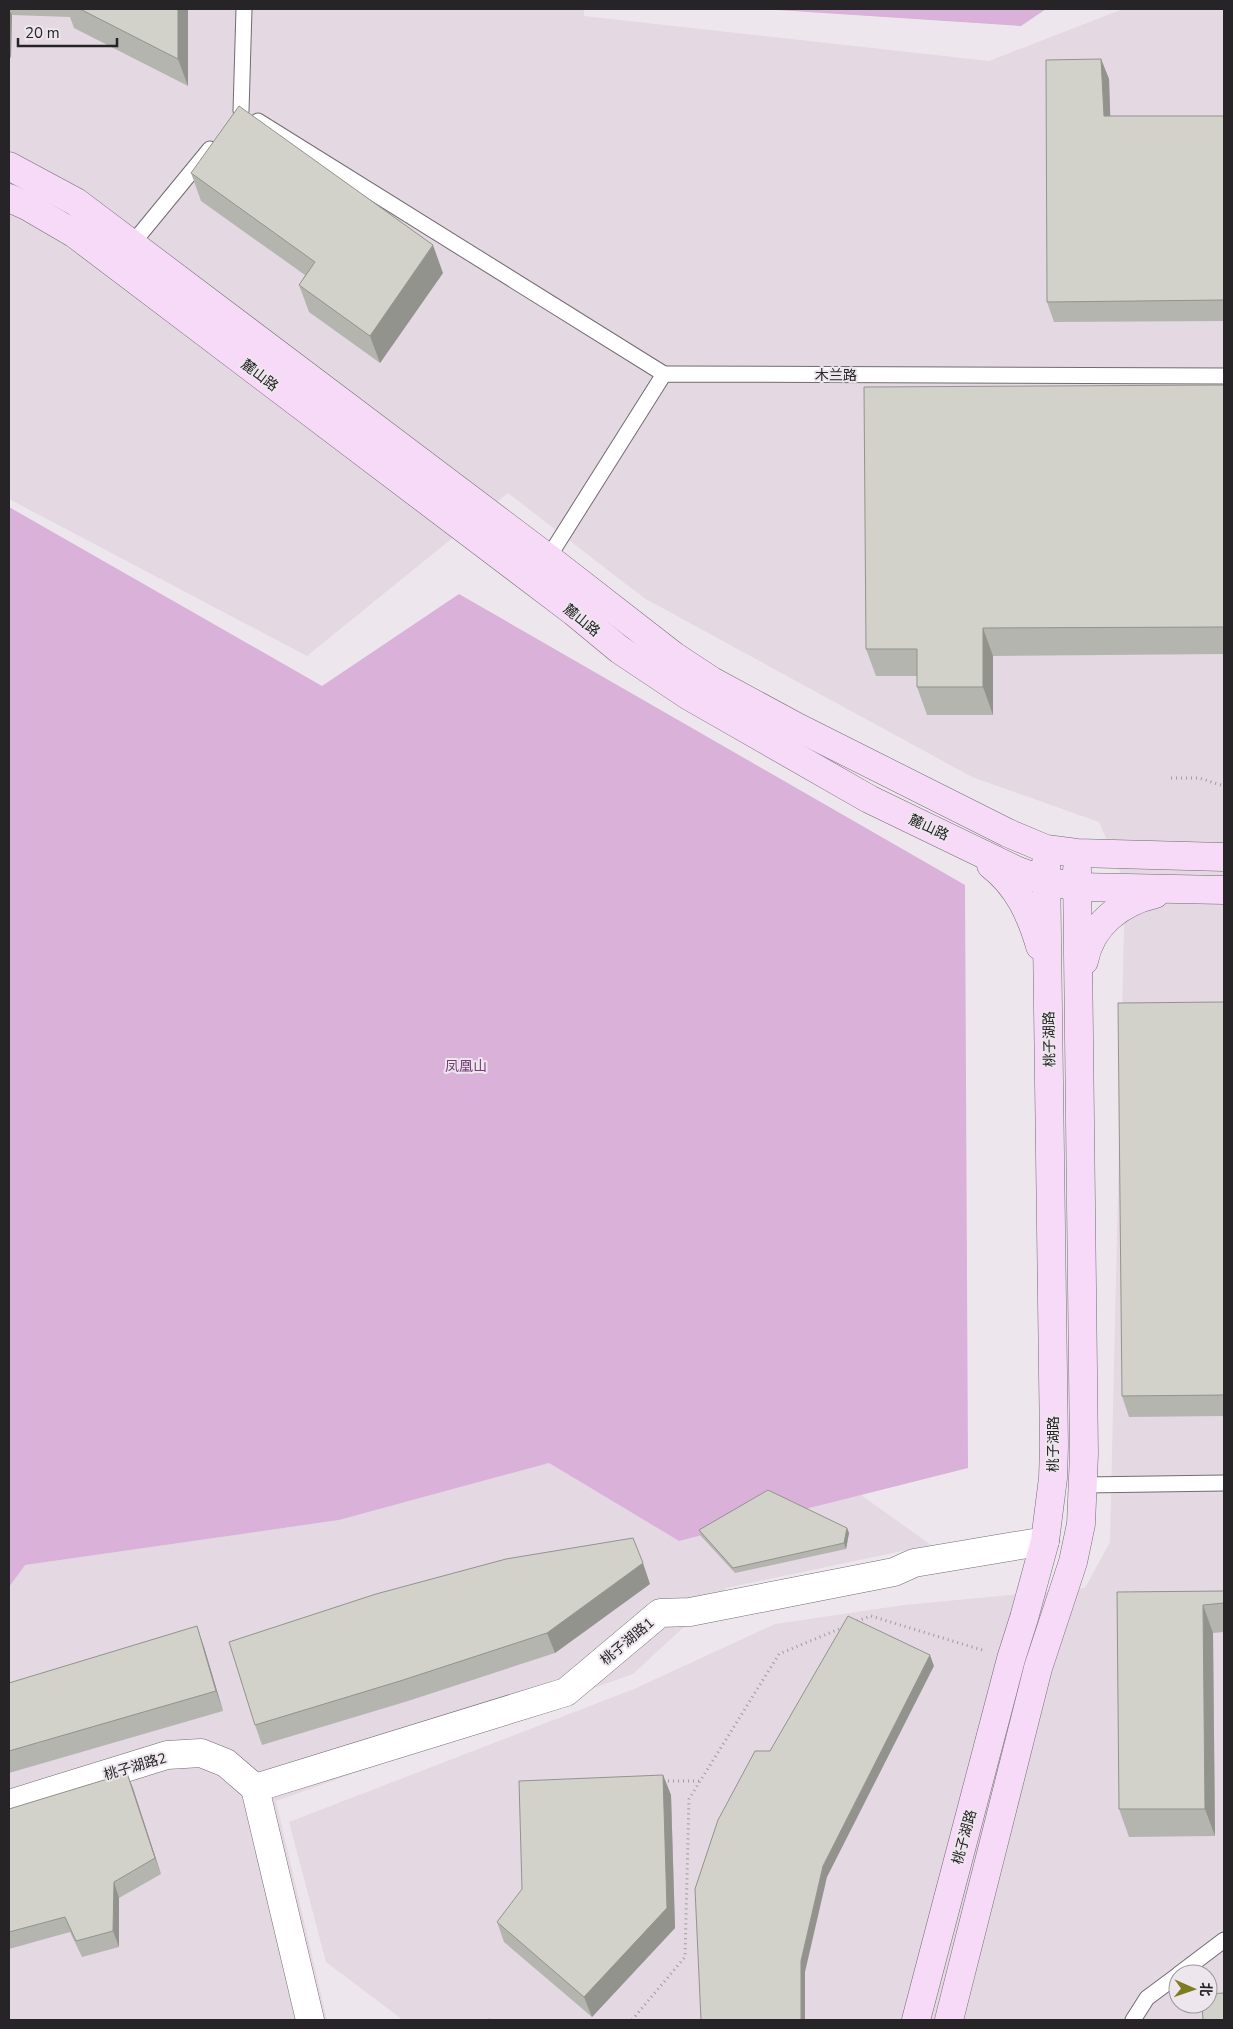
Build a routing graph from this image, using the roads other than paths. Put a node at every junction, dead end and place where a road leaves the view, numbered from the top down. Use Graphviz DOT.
graph roads {
  1 [pos="244,9"];
  2 [pos="241,111"];
  3 [pos="229,126"];
  4 [pos="217,141"];
  5 [pos="9,166"];
  6 [pos="9,198"];
  7 [pos="132,244"];
  8 [pos="664,374"];
  9 [pos="1224,376"];
  10 [pos="548,558"];
  11 [pos="962,843"];
  12 [pos="1046,850"];
  13 [pos="1077,854"];
  14 [pos="1224,856"];
  15 [pos="1046,881"];
  16 [pos="1078,887"];
  17 [pos="1176,889"];
  18 [pos="1224,890"];
  19 [pos="1080,980"];
  20 [pos="1049,996"];
  21 [pos="1224,1483"];
  22 [pos="1084,1485"];
  23 [pos="1045,1541"];
  24 [pos="255,1788"];
  25 [pos="9,1804"];
  26 [pos="1224,1940"];
  27 [pos="1192,1964"];
  28 [pos="1168,1982"];
  29 [pos="310,2020"];
  30 [pos="916,2020"];
  31 [pos="949,2020"];
  32 [pos="1133,2020"];
  1 -- 2 [label="lane"];
  2 -- 3 [label="lane"];
  2 -- 8 [label="lane"];
  4 -- 7 [label="lane"];
  5 -- 7 [label="main road, 麓山路"];
  6 -- 11 [label="main road, 麓山路"];
  7 -- 10 [label="main road, 麓山路"];
  8 -- 9 [label="lane, 木兰路"];
  8 -- 10 [label="lane"];
  10 -- 12 [label="main road, 麓山路"];
  11 -- 15 [label="main road, 麓山路"];
  11 -- 20 [label="main road"];
  12 -- 13 [label="main road, 麓山路"];
  12 -- 15 [label="main road, 桃子湖路"];
  13 -- 14 [label="main road, 麓山路"];
  13 -- 16 [label="main road"];
  15 -- 16 [label="main road, 麓山路"];
  15 -- 20 [label="main road, 桃子湖路"];
  16 -- 17 [label="main road, 麓山路"];
  16 -- 19 [label="main road"];
  17 -- 18 [label="main road, 麓山路"];
  17 -- 19 [label="main road"];
  19 -- 22 [label="main road"];
  20 -- 23 [label="main road, 桃子湖路"];
  21 -- 22 [label="lane"];
  22 -- 31 [label="main road"];
  23 -- 24 [label="street, 桃子湖路1"];
  23 -- 30 [label="main road, 桃子湖路"];
  24 -- 25 [label="street, 桃子湖路2"];
  24 -- 29 [label="street"];
  26 -- 27 [label="lane"];
  28 -- 32 [label="lane"];
}
